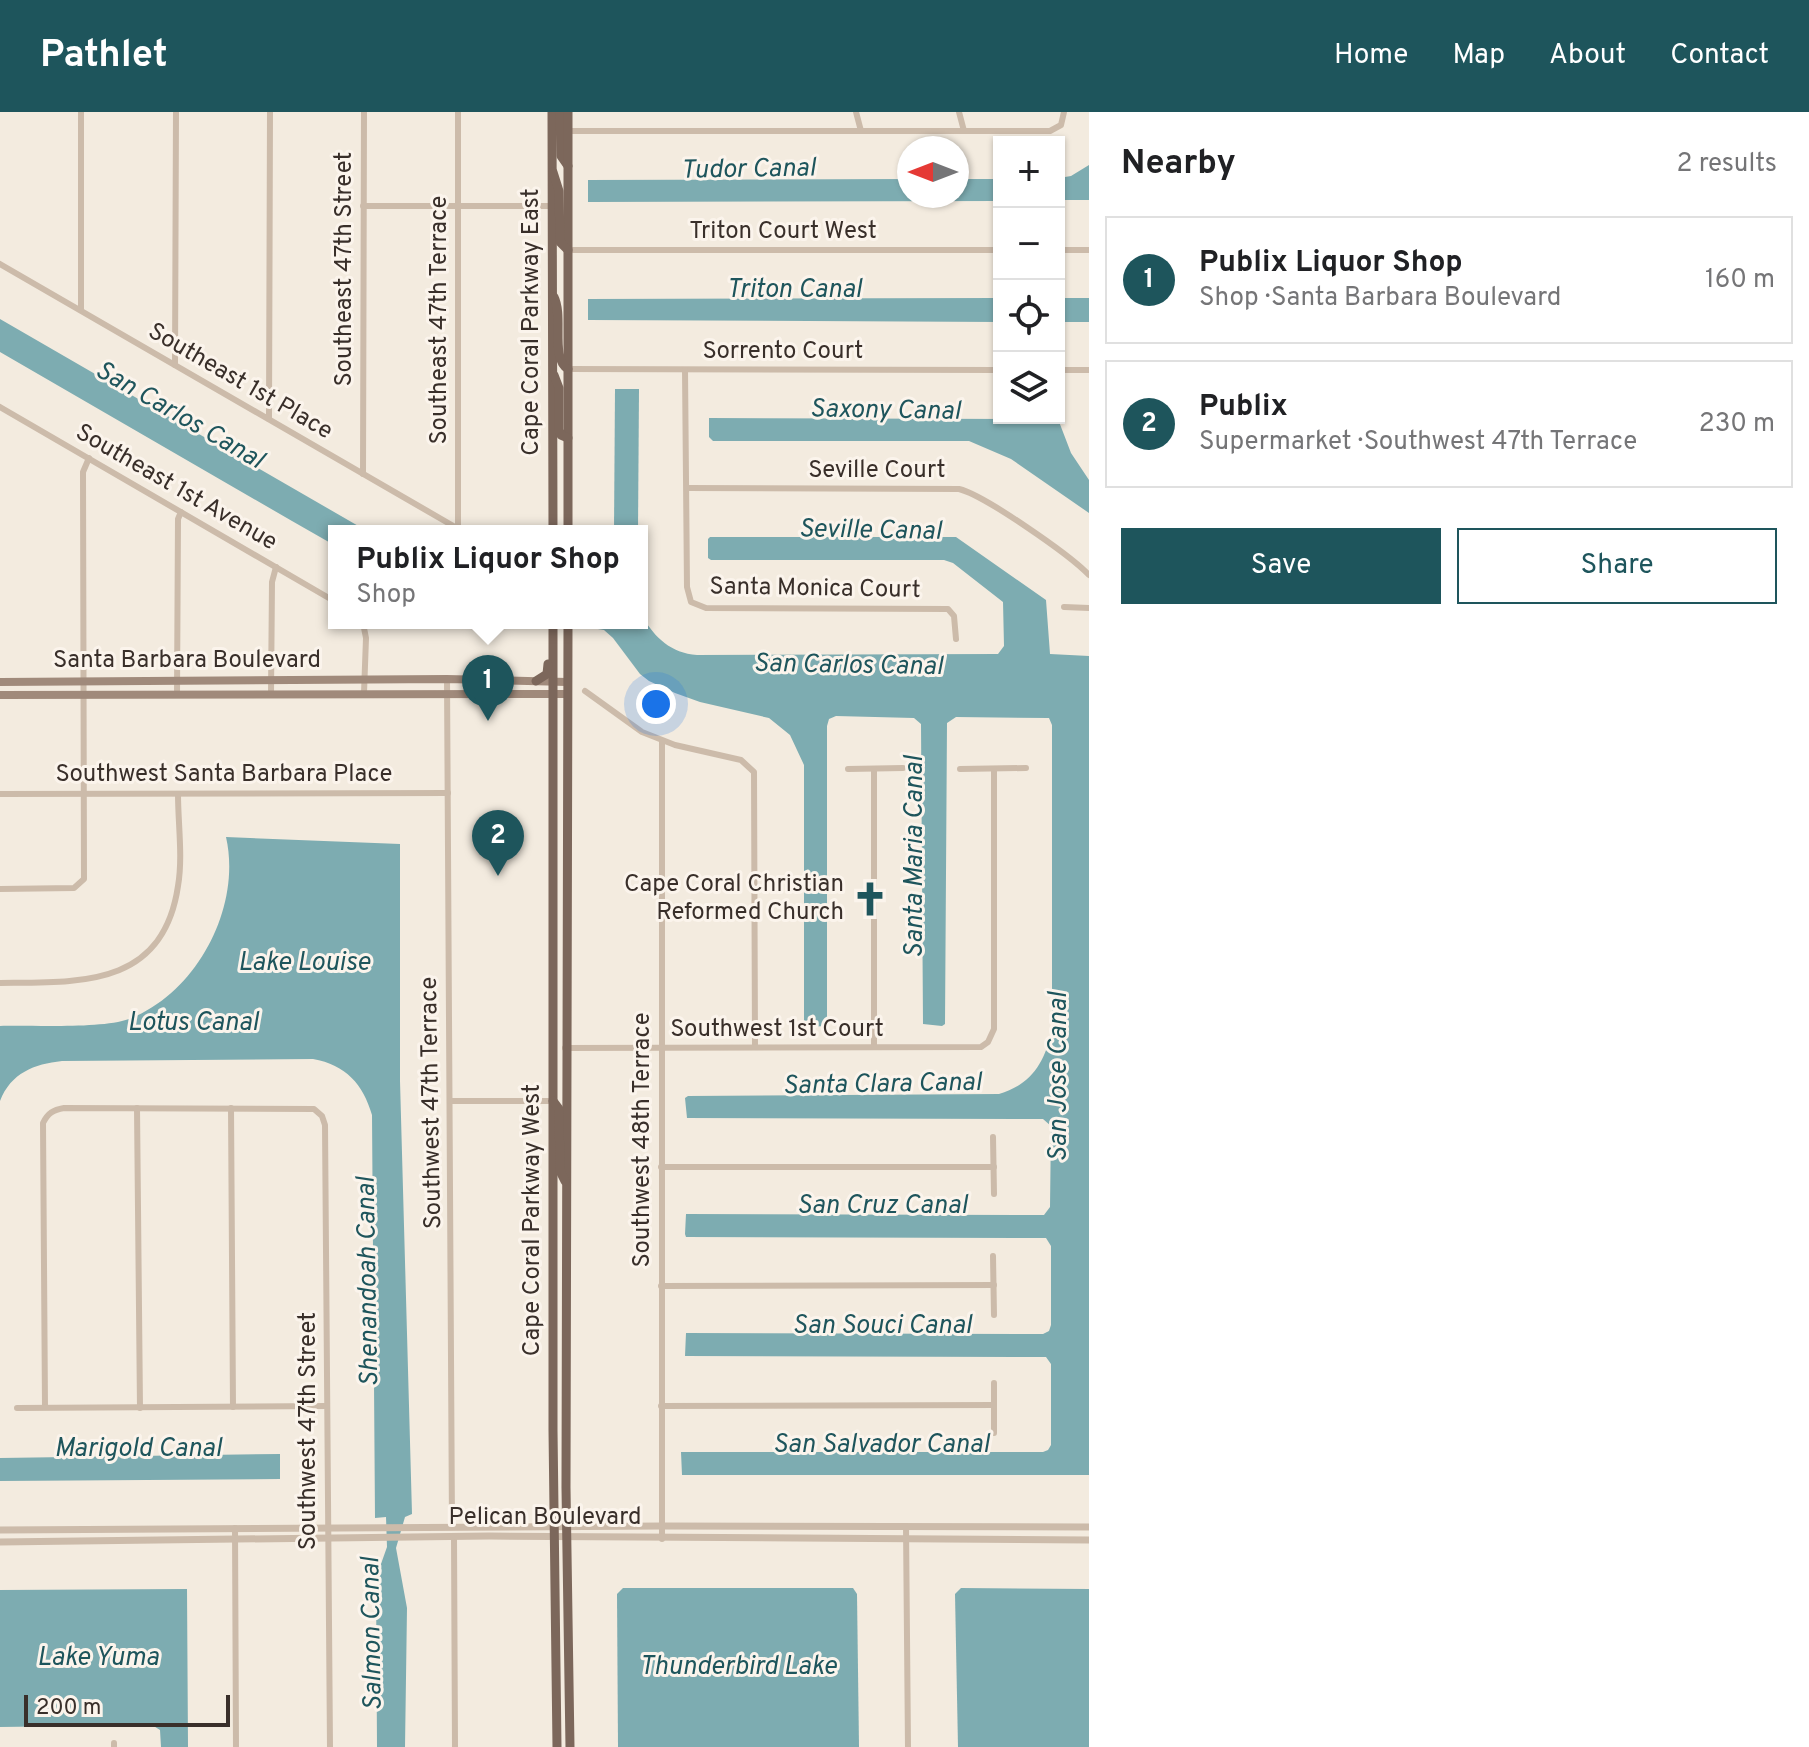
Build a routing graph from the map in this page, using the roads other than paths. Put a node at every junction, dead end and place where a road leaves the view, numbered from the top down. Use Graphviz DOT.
graph roads {
  1 [pos="81,112"];
  2 [pos="176,112"];
  3 [pos="270,112"];
  4 [pos="364,112"];
  5 [pos="458,112"];
  6 [pos="552,112"];
  7 [pos="560,112"];
  8 [pos="568,112"];
  9 [pos="856,112"];
  10 [pos="959,112"];
  11 [pos="1064,112"];
  12 [pos="568,131"];
  13 [pos="861,131"];
  14 [pos="964,131"];
  15 [pos="568,166"];
  16 [pos="551,170"];
  17 [pos="363,206"];
  18 [pos="458,206"];
  19 [pos="551,206"];
  20 [pos="568,250"];
  21 [pos="993,250"];
  22 [pos="1065,250"];
  23 [pos="1089,250"];
  24 [pos="0,264"];
  25 [pos="552,294"];
  26 [pos="81,310"];
  27 [pos="175,365"];
  28 [pos="568,369"];
  29 [pos="685,370"];
  30 [pos="993,370"];
  31 [pos="1065,370"];
  32 [pos="1089,370"];
  33 [pos="552,372"];
  34 [pos="0,407"];
  35 [pos="269,419"];
  36 [pos="568,438"];
  37 [pos="89,458"];
  38 [pos="363,474"];
  39 [pos="687,488"];
  40 [pos="181,512"];
  41 [pos="451,525"];
  42 [pos="460,525"];
  43 [pos="553,525"];
  44 [pos="568,525"];
  45 [pos="276,567"];
  46 [pos="1089,575"];
  47 [pos="328,597"];
  48 [pos="1064,607"];
  49 [pos="1089,608"];
  50 [pos="364,629"];
  51 [pos="551,629"];
  52 [pos="551,629"];
  53 [pos="568,629"];
  54 [pos="956,639"];
  55 [pos="447,679"];
  56 [pos="272,680"];
  57 [pos="365,680"];
  58 [pos="84,681"];
  59 [pos="178,681"];
  60 [pos="536,681"];
  61 [pos="0,682"];
  62 [pos="553,682"];
  63 [pos="567,682"];
  64 [pos="585,691"];
  65 [pos="271,693"];
  66 [pos="364,693"];
  67 [pos="447,693"];
  68 [pos="84,694"];
  69 [pos="177,694"];
  70 [pos="553,694"];
  71 [pos="567,694"];
  72 [pos="0,695"];
  73 [pos="662,741"];
  74 [pos="903,768"];
  75 [pos="1026,768"];
  76 [pos="848,769"];
  77 [pos="874,769"];
  78 [pos="960,769"];
  79 [pos="994,769"];
  80 [pos="448,793"];
  81 [pos="0,794"];
  82 [pos="85,794"];
  83 [pos="178,794"];
  84 [pos="553,838"];
  85 [pos="0,889"];
  86 [pos="565,923"];
  87 [pos="553,965"];
  88 [pos="0,983"];
  89 [pos="755,1047"];
  90 [pos="874,1047"];
  91 [pos="565,1048"];
  92 [pos="661,1048"];
  93 [pos="450,1101"];
  94 [pos="553,1101"];
  95 [pos="137,1108"];
  96 [pos="231,1108"];
  97 [pos="993,1137"];
  98 [pos="661,1167"];
  99 [pos="994,1167"];
  100 [pos="567,1184"];
  101 [pos="994,1194"];
  102 [pos="993,1256"];
  103 [pos="994,1285"];
  104 [pos="661,1286"];
  105 [pos="994,1315"];
  106 [pos="994,1383"];
  107 [pos="994,1405"];
  108 [pos="327,1406"];
  109 [pos="661,1406"];
  110 [pos="45,1407"];
  111 [pos="233,1407"];
  112 [pos="17,1408"];
  113 [pos="140,1408"];
  114 [pos="994,1433"];
  115 [pos="554,1526"];
  116 [pos="567,1526"];
  117 [pos="662,1526"];
  118 [pos="906,1526"];
  119 [pos="452,1527"];
  120 [pos="1088,1527"];
  121 [pos="235,1528"];
  122 [pos="328,1528"];
  123 [pos="0,1530"];
  124 [pos="454,1537"];
  125 [pos="328,1538"];
  126 [pos="417,1538"];
  127 [pos="554,1538"];
  128 [pos="567,1538"];
  129 [pos="662,1539"];
  130 [pos="234,1540"];
  131 [pos="906,1540"];
  132 [pos="1088,1540"];
  133 [pos="0,1542"];
  134 [pos="236,1747"];
  135 [pos="330,1747"];
  136 [pos="455,1747"];
  137 [pos="557,1747"];
  138 [pos="570,1747"];
  139 [pos="908,1747"];
  1 -- 26 [label="street"];
  2 -- 27 [label="street"];
  3 -- 35 [label="street"];
  4 -- 17 [label="street, Southeast 47th Street"];
  5 -- 18 [label="street, Southeast 47th Terrace"];
  6 -- 16 [label="main road, Cape Coral Parkway East"];
  7 -- 15 [label="main road"];
  8 -- 12 [label="main road, Cape Coral Parkway East"];
  9 -- 13 [label="street"];
  10 -- 14 [label="street"];
  11 -- 14 [label="street"];
  12 -- 13 [label="street"];
  12 -- 15 [label="main road, Cape Coral Parkway East"];
  13 -- 14 [label="street"];
  15 -- 20 [label="main road, Cape Coral Parkway East"];
  16 -- 19 [label="main road, Cape Coral Parkway East"];
  16 -- 20 [label="main road"];
  17 -- 18 [label="street"];
  17 -- 38 [label="street, Southeast 47th Street"];
  18 -- 19 [label="street"];
  18 -- 42 [label="street, Southeast 47th Terrace"];
  19 -- 25 [label="main road, Cape Coral Parkway East"];
  20 -- 21 [label="street, Triton Court West"];
  20 -- 28 [label="main road, Cape Coral Parkway East"];
  22 -- 23 [label="street"];
  24 -- 26 [label="street, Southeast 1st Place"];
  25 -- 28 [label="main road"];
  25 -- 33 [label="main road, Cape Coral Parkway East"];
  26 -- 27 [label="street, Southeast 1st Place"];
  27 -- 35 [label="street, Southeast 1st Place"];
  28 -- 29 [label="street, Sorrento Court"];
  28 -- 36 [label="main road, Cape Coral Parkway East"];
  29 -- 30 [label="street, Sorrento Court"];
  29 -- 39 [label="street, Santa Monica Court"];
  31 -- 32 [label="street"];
  33 -- 36 [label="main road"];
  33 -- 43 [label="main road, Cape Coral Parkway East"];
  34 -- 37 [label="street, Southeast 1st Avenue"];
  35 -- 38 [label="street, Southeast 1st Place"];
  36 -- 44 [label="main road, Cape Coral Parkway East"];
  37 -- 40 [label="street, Southeast 1st Avenue"];
  37 -- 58 [label="street"];
  38 -- 41 [label="street, Southeast 1st Place"];
  39 -- 46 [label="street, Seville Court"];
  39 -- 54 [label="street, Santa Monica Court"];
  40 -- 45 [label="street, Southeast 1st Avenue"];
  40 -- 59 [label="street"];
  45 -- 47 [label="street, Southeast 1st Avenue"];
  45 -- 56 [label="street"];
  48 -- 49 [label="street"];
  50 -- 57 [label="street"];
  51 -- 60 [label="main road"];
  52 -- 62 [label="main road"];
  53 -- 63 [label="main road"];
  55 -- 57 [label="main road, Santa Barbara Boulevard"];
  55 -- 60 [label="main road, Santa Barbara Boulevard"];
  55 -- 67 [label="street, Southwest 47th Terrace"];
  56 -- 57 [label="main road, Santa Barbara Boulevard"];
  56 -- 59 [label="main road, Santa Barbara Boulevard"];
  56 -- 65 [label="street"];
  57 -- 66 [label="street"];
  58 -- 59 [label="main road, Santa Barbara Boulevard"];
  58 -- 61 [label="main road, Santa Barbara Boulevard"];
  58 -- 68 [label="street"];
  59 -- 69 [label="street"];
  60 -- 62 [label="main road, Santa Barbara Boulevard"];
  62 -- 63 [label="main road, Santa Barbara Boulevard"];
  62 -- 70 [label="main road"];
  63 -- 71 [label="main road"];
  64 -- 73 [label="street"];
  65 -- 66 [label="main road, Santa Barbara Boulevard"];
  65 -- 69 [label="main road, Santa Barbara Boulevard"];
  66 -- 67 [label="main road, Santa Barbara Boulevard"];
  67 -- 70 [label="main road, Santa Barbara Boulevard"];
  67 -- 80 [label="street, Southwest 47th Terrace"];
  68 -- 69 [label="main road, Santa Barbara Boulevard"];
  68 -- 72 [label="main road, Santa Barbara Boulevard"];
  68 -- 82 [label="street"];
  70 -- 71 [label="main road, Santa Barbara Boulevard"];
  70 -- 84 [label="main road, Cape Coral Parkway West"];
  71 -- 86 [label="main road, Cape Coral Parkway West"];
  73 -- 89 [label="street"];
  73 -- 92 [label="street, Southwest 48th Terrace"];
  74 -- 77 [label="street"];
  75 -- 79 [label="street"];
  76 -- 77 [label="street"];
  77 -- 90 [label="street"];
  78 -- 79 [label="street"];
  79 -- 90 [label="street, Southwest 1st Court"];
  80 -- 83 [label="street, Southwest Santa Barbara Place"];
  80 -- 93 [label="street, Southwest 47th Terrace"];
  81 -- 82 [label="street, Southwest Santa Barbara Place"];
  82 -- 83 [label="street, Southwest Santa Barbara Place"];
  82 -- 85 [label="street"];
  83 -- 88 [label="street"];
  84 -- 86 [label="main road"];
  84 -- 87 [label="main road, Cape Coral Parkway West"];
  86 -- 91 [label="main road, Cape Coral Parkway West"];
  87 -- 91 [label="main road"];
  87 -- 94 [label="main road, Cape Coral Parkway West"];
  89 -- 90 [label="street, Southwest 1st Court"];
  89 -- 92 [label="street, Southwest 1st Court"];
  91 -- 92 [label="street, Southwest 1st Court"];
  91 -- 100 [label="main road, Cape Coral Parkway West"];
  92 -- 98 [label="street, Southwest 48th Terrace"];
  93 -- 94 [label="street"];
  93 -- 119 [label="street, Southwest 47th Terrace"];
  94 -- 100 [label="main road"];
  94 -- 115 [label="main road, Cape Coral Parkway West"];
  95 -- 96 [label="street"];
  95 -- 110 [label="street"];
  95 -- 113 [label="street"];
  96 -- 108 [label="street, Southwest 47th Street"];
  96 -- 111 [label="street"];
  97 -- 99 [label="street"];
  98 -- 99 [label="street"];
  98 -- 104 [label="street, Southwest 48th Terrace"];
  99 -- 101 [label="street"];
  100 -- 116 [label="main road, Cape Coral Parkway West"];
  102 -- 103 [label="street"];
  103 -- 104 [label="street"];
  103 -- 105 [label="street"];
  104 -- 109 [label="street, Southwest 48th Terrace"];
  106 -- 107 [label="street"];
  107 -- 109 [label="street"];
  107 -- 114 [label="street"];
  108 -- 111 [label="street"];
  108 -- 122 [label="street, Southwest 47th Street"];
  109 -- 117 [label="street, Southwest 48th Terrace"];
  110 -- 112 [label="street"];
  110 -- 113 [label="street"];
  111 -- 113 [label="street"];
  115 -- 116 [label="street, Pelican Boulevard"];
  115 -- 119 [label="street, Pelican Boulevard"];
  115 -- 127 [label="main road, Cape Coral Parkway West"];
  116 -- 117 [label="street, Pelican Boulevard"];
  116 -- 128 [label="main road, Cape Coral Parkway West"];
  117 -- 118 [label="street, Pelican Boulevard"];
  117 -- 129 [label="street, Southwest 48th Terrace"];
  118 -- 120 [label="street, Pelican Boulevard"];
  118 -- 131 [label="street"];
  119 -- 122 [label="street, Pelican Boulevard"];
  119 -- 126 [label="street"];
  120 -- 132 [label="street"];
  121 -- 122 [label="street, Pelican Boulevard"];
  121 -- 123 [label="street, Pelican Boulevard"];
  121 -- 130 [label="street"];
  122 -- 125 [label="street, Southwest 47th Street"];
  124 -- 126 [label="street, Pelican Boulevard"];
  124 -- 127 [label="street, Pelican Boulevard"];
  124 -- 136 [label="street"];
  125 -- 126 [label="street, Pelican Boulevard"];
  125 -- 130 [label="street, Pelican Boulevard"];
  125 -- 135 [label="street, Southwest 47th Street"];
  127 -- 128 [label="street, Pelican Boulevard"];
  127 -- 137 [label="main road, Cape Coral Parkway West"];
  128 -- 129 [label="street, Pelican Boulevard"];
  128 -- 138 [label="main road, Cape Coral Parkway West"];
  129 -- 131 [label="street, Pelican Boulevard"];
  130 -- 133 [label="street, Pelican Boulevard"];
  130 -- 134 [label="street"];
  131 -- 132 [label="street, Pelican Boulevard"];
  131 -- 139 [label="street"];
}
